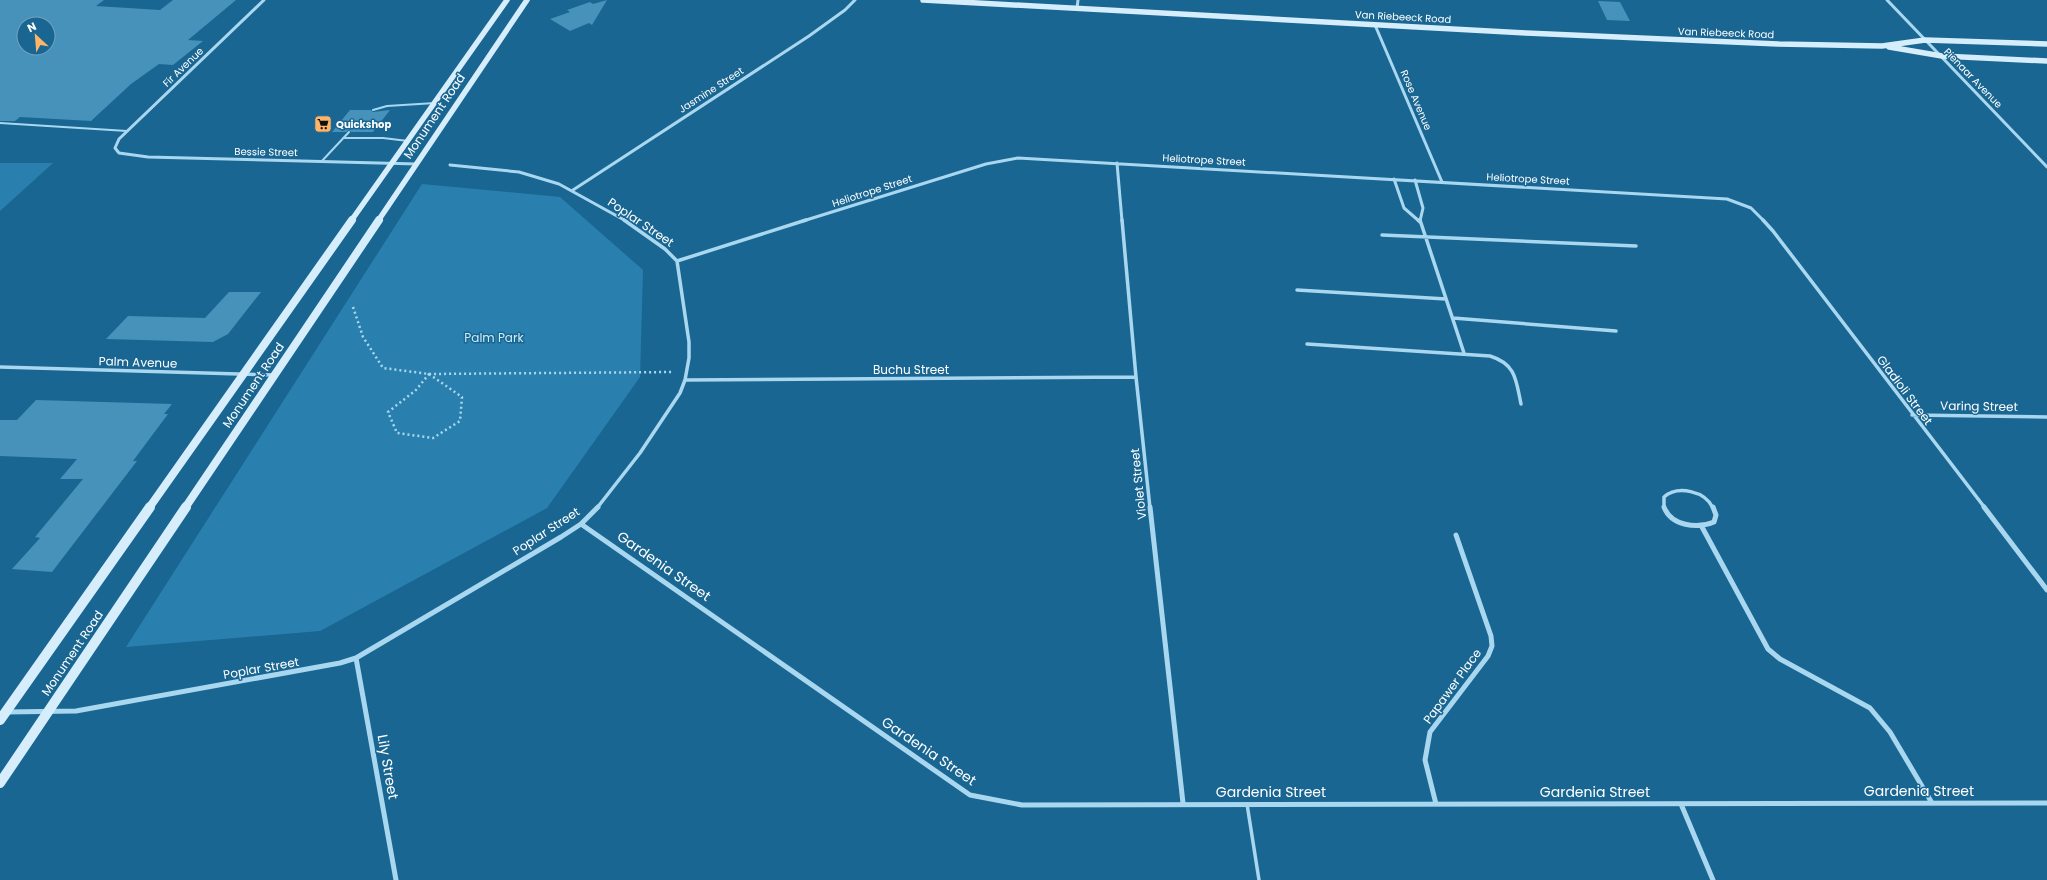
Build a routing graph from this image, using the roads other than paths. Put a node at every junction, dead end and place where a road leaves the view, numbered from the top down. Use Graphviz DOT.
graph roads {
  1 [pos="264,0"];
  2 [pos="507,0"];
  3 [pos="527,0"];
  4 [pos="855,0"];
  5 [pos="923,0"];
  6 [pos="1078,0"];
  7 [pos="1887,0"];
  8 [pos="1077,8"];
  9 [pos="1375,25"];
  10 [pos="1925,40"];
  11 [pos="2047,44"];
  12 [pos="1882,46"];
  13 [pos="1942,56"];
  14 [pos="2047,61"];
  15 [pos="435,103"];
  16 [pos="373,110"];
  17 [pos="0,123"];
  18 [pos="127,131"];
  19 [pos="349,132"];
  20 [pos="343,138"];
  21 [pos="408,140"];
  22 [pos="116,148"];
  23 [pos="321,162"];
  24 [pos="392,163"];
  25 [pos="1117,163"];
  26 [pos="418,164"];
  27 [pos="450,165"];
  28 [pos="2047,166"];
  29 [pos="1394,179"];
  30 [pos="1415,180"];
  31 [pos="1442,182"];
  32 [pos="573,190"];
  33 [pos="1745,205"];
  34 [pos="1420,222"];
  35 [pos="1382,235"];
  36 [pos="1425,237"];
  37 [pos="1636,246"];
  38 [pos="677,261"];
  39 [pos="1297,290"];
  40 [pos="1446,299"];
  41 [pos="1453,318"];
  42 [pos="1616,331"];
  43 [pos="1307,344"];
  44 [pos="1464,353"];
  45 [pos="0,368"];
  46 [pos="242,375"];
  47 [pos="275,375"];
  48 [pos="1136,377"];
  49 [pos="685,380"];
  50 [pos="1521,404"];
  51 [pos="1912,415"];
  52 [pos="2047,417"];
  53 [pos="581,524"];
  54 [pos="1702,527"];
  55 [pos="1456,535"];
  56 [pos="2047,590"];
  57 [pos="356,658"];
  58 [pos="48,711"];
  59 [pos="3,712"];
  60 [pos="0,720"];
  61 [pos="0,783"];
  62 [pos="1183,803"];
  63 [pos="1932,803"];
  64 [pos="2047,803"];
  65 [pos="1247,804"];
  66 [pos="1436,804"];
  67 [pos="1681,804"];
  68 [pos="396,880"];
  69 [pos="1259,880"];
  70 [pos="1713,880"];
  1 -- 18 [label="street, Fir Avenue"];
  2 -- 15 [label="main road, Monument Road"];
  3 -- 26 [label="main road, Monument Road"];
  4 -- 32 [label="street, Jasmine Street"];
  5 -- 8 [label="main road, Van Riebeeck Road"];
  6 -- 8 [label="street"];
  7 -- 10 [label="street, Pienaar Avenue"];
  8 -- 9 [label="main road, Van Riebeeck Road"];
  9 -- 12 [label="main road, Van Riebeeck Road"];
  9 -- 31 [label="street, Rose Avenue"];
  10 -- 11 [label="main road, Van Riebeeck Road"];
  10 -- 12 [label="main road, Van Riebeeck Road"];
  10 -- 13 [label="street, Pienaar Avenue"];
  12 -- 13 [label="main road, Van Riebeeck Road"];
  13 -- 14 [label="main road, Van Riebeeck Road"];
  13 -- 28 [label="street, Pienaar Avenue"];
  15 -- 16 [label="lane"];
  15 -- 21 [label="main road, Monument Road"];
  17 -- 18 [label="lane"];
  18 -- 22 [label="street, Fir Avenue"];
  19 -- 20 [label="lane"];
  20 -- 21 [label="lane"];
  20 -- 23 [label="lane"];
  21 -- 24 [label="main road, Monument Road"];
  22 -- 23 [label="street, Bessie Street"];
  23 -- 24 [label="street, Bessie Street"];
  24 -- 26 [label="street, Bessie Street"];
  24 -- 46 [label="main road, Monument Road"];
  25 -- 29 [label="street, Heliotrope Street"];
  25 -- 38 [label="street, Heliotrope Street"];
  25 -- 48 [label="street, Violet Street"];
  26 -- 47 [label="main road, Monument Road"];
  27 -- 32 [label="street, Poplar Street"];
  29 -- 30 [label="street, Heliotrope Street"];
  29 -- 34 [label="street"];
  30 -- 31 [label="street, Heliotrope Street"];
  30 -- 34 [label="street"];
  31 -- 33 [label="street, Heliotrope Street"];
  32 -- 38 [label="street, Poplar Street"];
  33 -- 51 [label="street, Gladioli Street"];
  34 -- 36 [label="street"];
  35 -- 36 [label="street"];
  36 -- 37 [label="street"];
  36 -- 40 [label="street"];
  38 -- 49 [label="street, Poplar Street"];
  39 -- 40 [label="street"];
  40 -- 41 [label="street"];
  41 -- 42 [label="street"];
  41 -- 44 [label="street"];
  43 -- 44 [label="street"];
  44 -- 50 [label="street"];
  45 -- 46 [label="street, Palm Avenue"];
  46 -- 47 [label="street, Palm Avenue"];
  46 -- 59 [label="main road, Monument Road"];
  47 -- 58 [label="main road, Monument Road"];
  48 -- 49 [label="street, Buchu Street"];
  48 -- 62 [label="street, Violet Street"];
  49 -- 53 [label="street, Poplar Street"];
  51 -- 52 [label="street, Varing Street"];
  51 -- 56 [label="street, Gladioli Street"];
  53 -- 57 [label="street, Poplar Street"];
  53 -- 62 [label="street, Gardenia Street"];
  54 -- 54 [label="street"];
  54 -- 63 [label="street"];
  55 -- 66 [label="street, Papawer Place"];
  57 -- 58 [label="street, Poplar Street"];
  57 -- 68 [label="street, Lily Street"];
  58 -- 59 [label="street, Poplar Street"];
  58 -- 61 [label="main road, Monument Road"];
  59 -- 60 [label="main road, Monument Road"];
  62 -- 65 [label="street, Gardenia Street"];
  63 -- 64 [label="street, Gardenia Street"];
  63 -- 67 [label="street, Gardenia Street"];
  65 -- 66 [label="street, Gardenia Street"];
  65 -- 69 [label="lane"];
  66 -- 67 [label="street, Gardenia Street"];
  67 -- 70 [label="street"];
}
